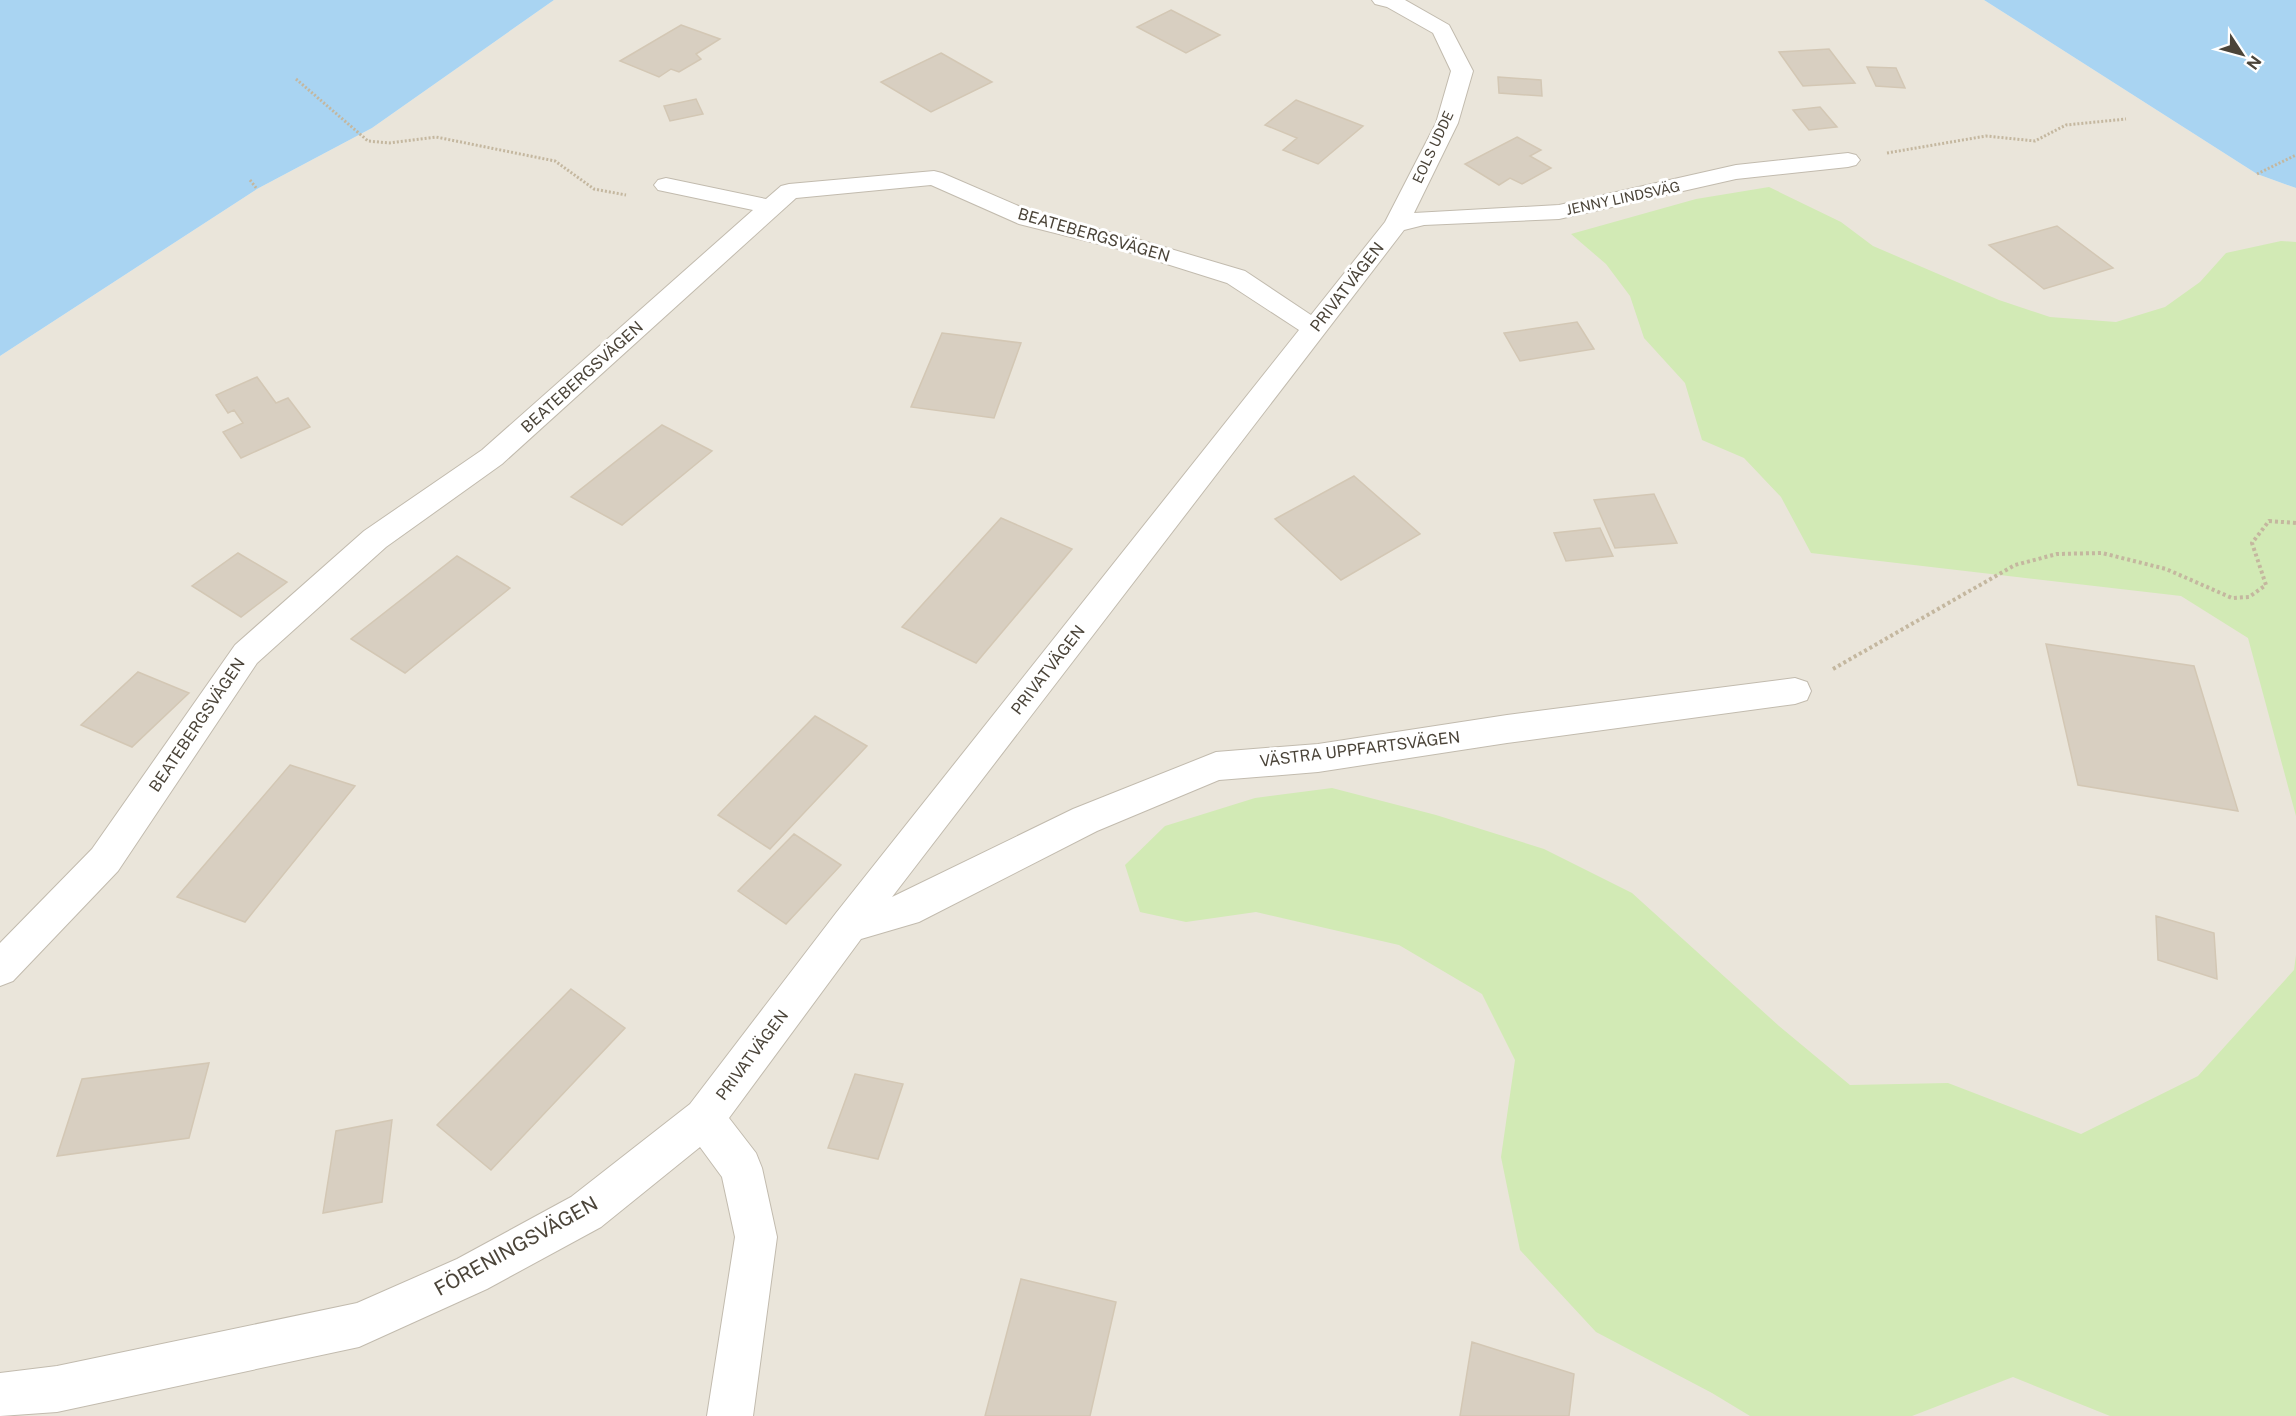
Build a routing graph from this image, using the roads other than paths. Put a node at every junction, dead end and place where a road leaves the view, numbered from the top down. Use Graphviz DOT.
graph roads {
  1 [pos="1383,0"];
  2 [pos="1848,160"];
  3 [pos="666,185"];
  4 [pos="772,207"];
  5 [pos="1396,224"];
  6 [pos="1315,329"];
  7 [pos="1795,691"];
  8 [pos="849,925"];
  9 [pos="0,969"];
  10 [pos="704,1119"];
  11 [pos="0,1396"];
  12 [pos="729,1416"];
  1 -- 5 [label="street, EOLS UDDE"];
  2 -- 5 [label="street, JENNY LINDSVÄG"];
  3 -- 4 [label="street"];
  4 -- 6 [label="street, BEATEBERGSVÄGEN"];
  4 -- 9 [label="street, BEATEBERGSVÄGEN"];
  5 -- 6 [label="street, PRIVATVÄGEN"];
  6 -- 8 [label="street, PRIVATVÄGEN"];
  7 -- 8 [label="street, VÄSTRA UPPFARTSVÄGEN"];
  8 -- 10 [label="street, PRIVATVÄGEN"];
  10 -- 11 [label="street, FÖRENINGSVÄGEN"];
  10 -- 12 [label="street"];
}
